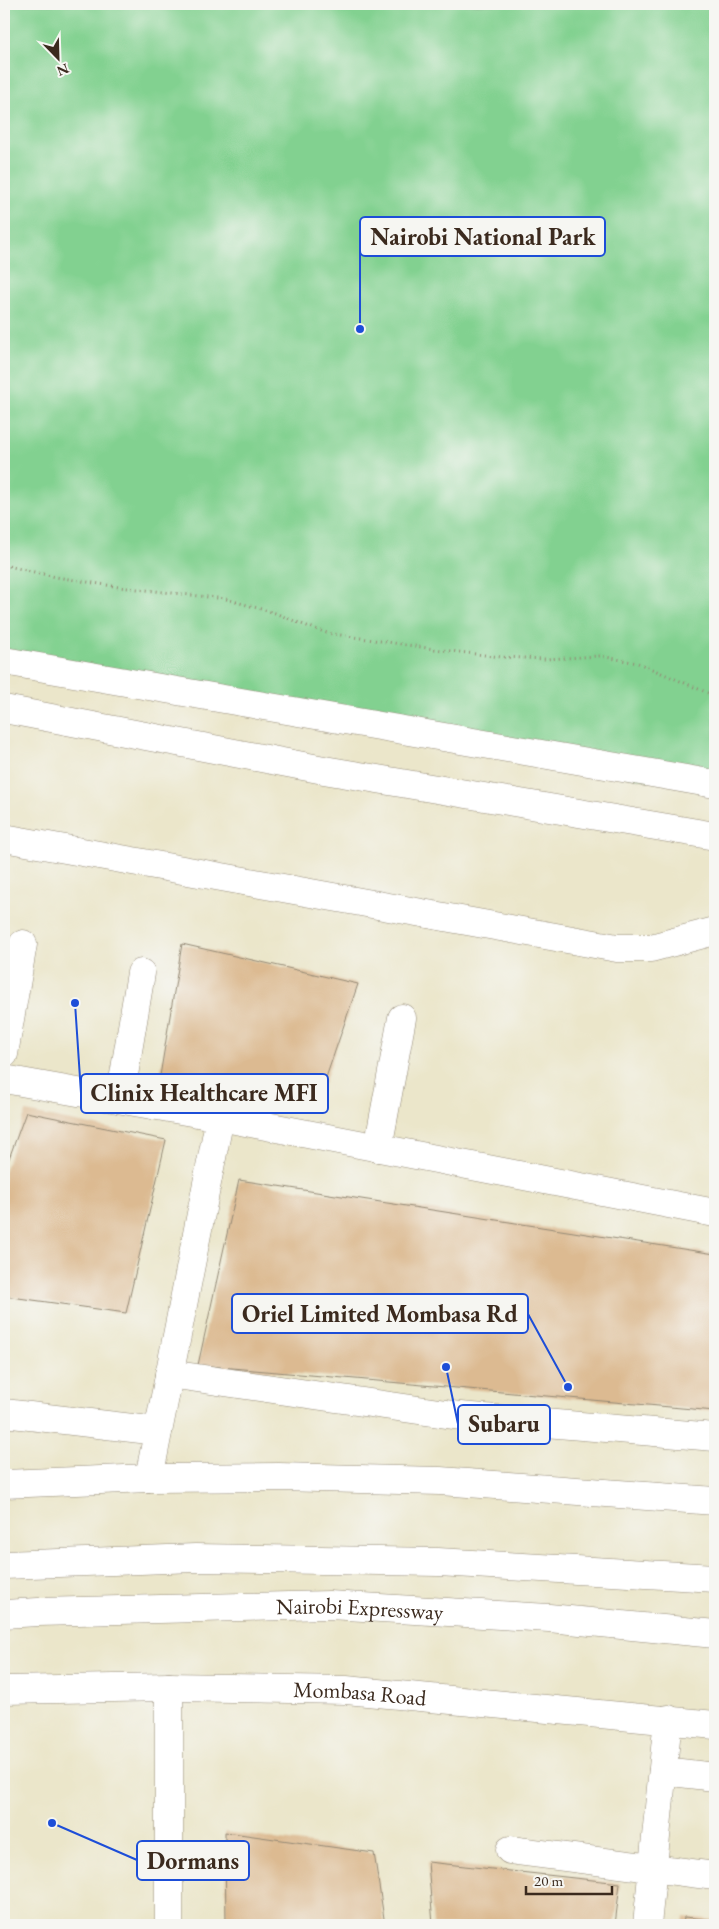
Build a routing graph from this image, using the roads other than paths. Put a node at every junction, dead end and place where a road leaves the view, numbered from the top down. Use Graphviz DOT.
graph roads {
  1 [pos="4,661"];
  2 [pos="4,709"];
  3 [pos="715,784"];
  4 [pos="715,836"];
  5 [pos="4,838"];
  6 [pos="715,931"];
  7 [pos="23,944"];
  8 [pos="141,973"];
  9 [pos="402,1018"];
  10 [pos="4,1054"];
  11 [pos="4,1079"];
  12 [pos="120,1099"];
  13 [pos="220,1117"];
  14 [pos="378,1148"];
  15 [pos="715,1213"];
  16 [pos="169,1374"];
  17 [pos="4,1413"];
  18 [pos="158,1431"];
  19 [pos="715,1437"];
  20 [pos="149,1478"];
  21 [pos="4,1484"];
  22 [pos="715,1501"];
  23 [pos="4,1565"];
  24 [pos="715,1578"];
  25 [pos="4,1614"];
  26 [pos="715,1634"];
  27 [pos="169,1687"];
  28 [pos="4,1690"];
  29 [pos="668,1719"];
  30 [pos="715,1725"];
  31 [pos="663,1771"];
  32 [pos="715,1777"];
  33 [pos="510,1850"];
  34 [pos="653,1868"];
  35 [pos="715,1876"];
  36 [pos="169,1925"];
  37 [pos="647,1925"];
  1 -- 3 [label="main road"];
  2 -- 4 [label="main road"];
  5 -- 6 [label="main road"];
  7 -- 10 [label="main road"];
  8 -- 12 [label="main road"];
  9 -- 14 [label="main road"];
  11 -- 12 [label="main road"];
  12 -- 13 [label="main road"];
  13 -- 14 [label="main road"];
  13 -- 16 [label="main road"];
  14 -- 15 [label="main road"];
  16 -- 18 [label="main road"];
  16 -- 19 [label="main road"];
  17 -- 18 [label="main road"];
  18 -- 20 [label="main road"];
  20 -- 21 [label="main road"];
  20 -- 22 [label="main road"];
  23 -- 24 [label="main road"];
  25 -- 26 [label="main road, Nairobi Expressway"];
  27 -- 28 [label="main road, Mombasa Road"];
  27 -- 29 [label="main road, Mombasa Road"];
  27 -- 36 [label="main road"];
  29 -- 30 [label="main road, Mombasa Road"];
  29 -- 31 [label="main road"];
  31 -- 32 [label="main road"];
  31 -- 34 [label="main road"];
  33 -- 34 [label="main road"];
  34 -- 35 [label="main road"];
  34 -- 37 [label="main road"];
}
